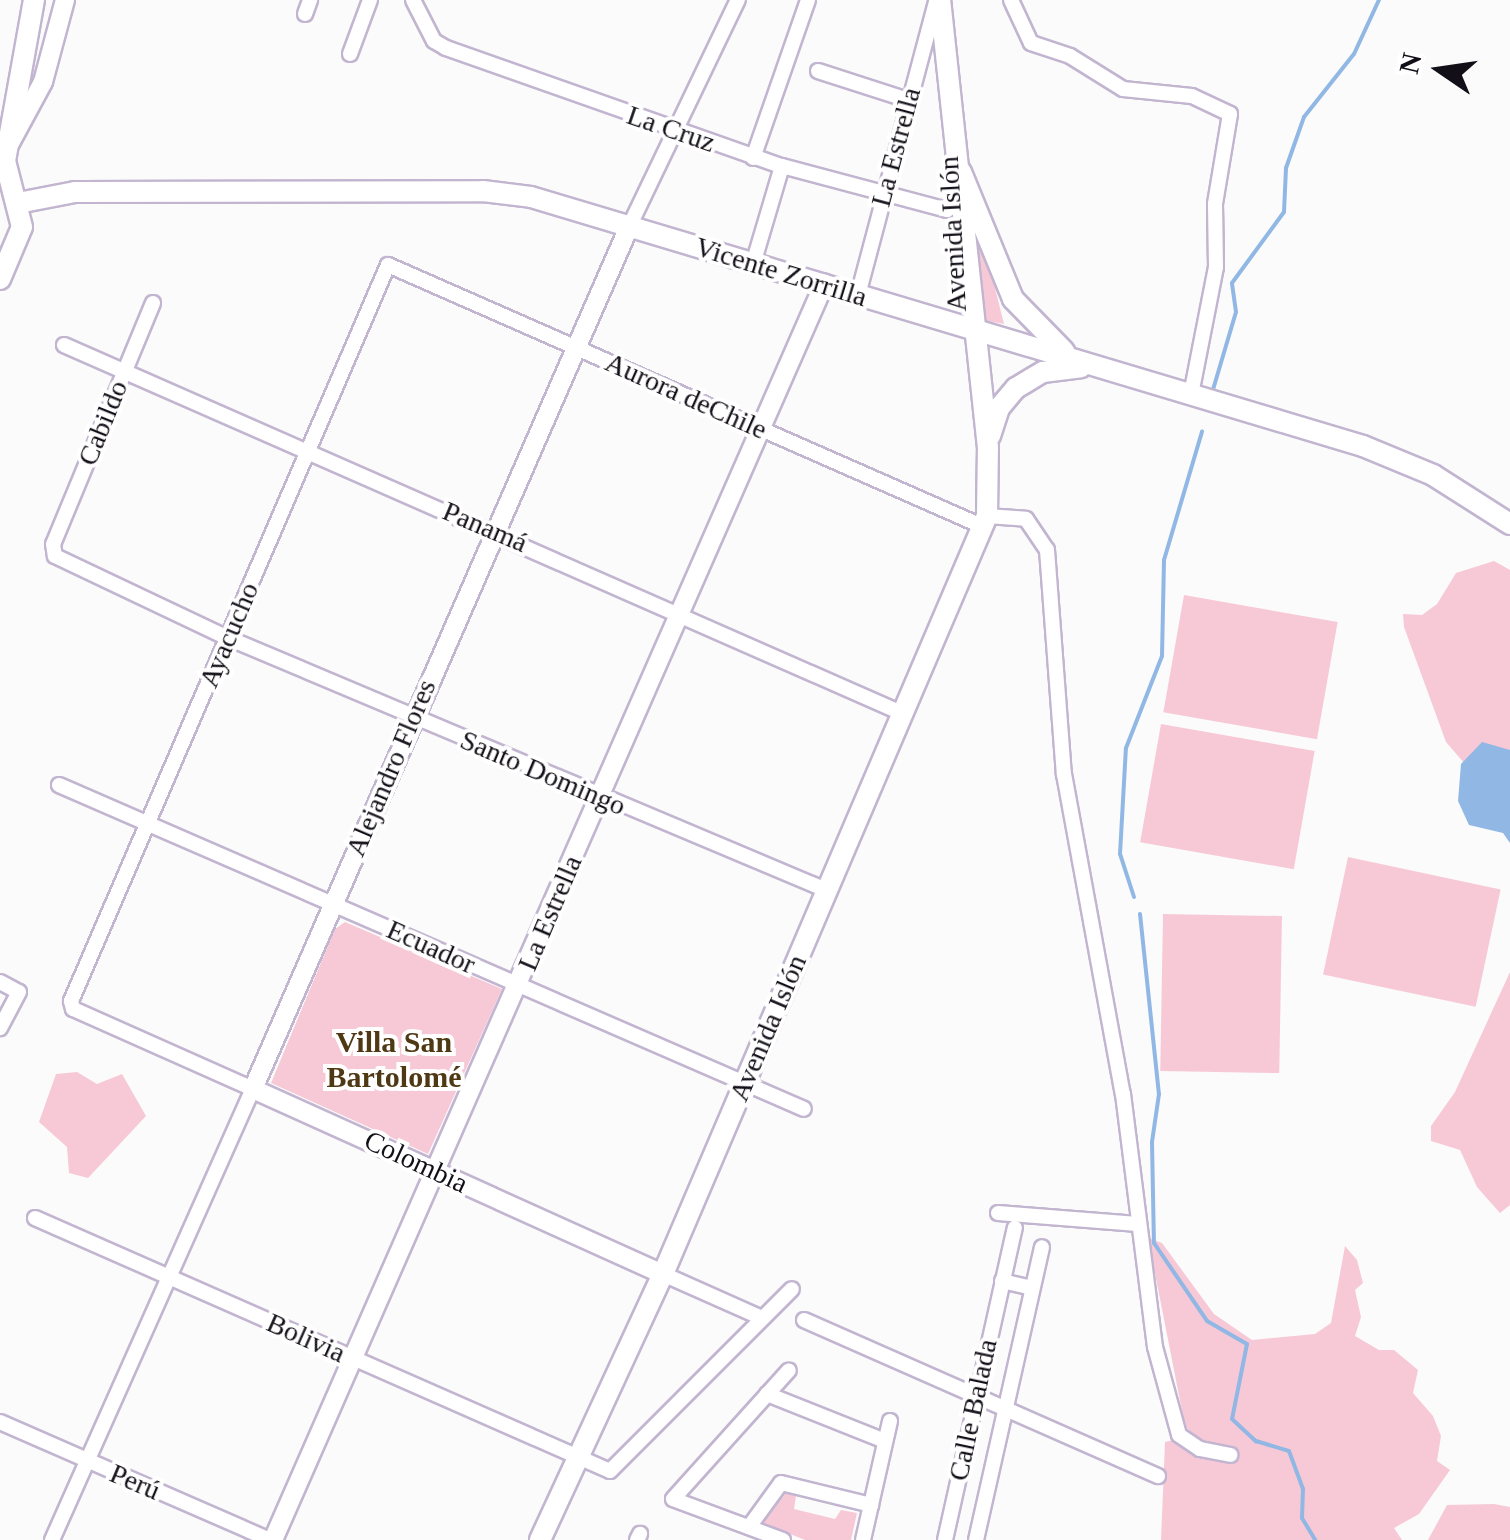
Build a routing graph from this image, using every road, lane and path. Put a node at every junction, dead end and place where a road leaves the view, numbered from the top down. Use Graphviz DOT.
graph roads {
  1 [pos="34,0"];
  2 [pos="65,0"];
  3 [pos="370,0"];
  4 [pos="413,0"];
  5 [pos="738,0"];
  6 [pos="808,0"];
  7 [pos="937,0"];
  8 [pos="1012,0"];
  9 [pos="350,54"];
  10 [pos="818,71"];
  11 [pos="908,100"];
  12 [pos="672,130"];
  13 [pos="949,133"];
  14 [pos="6,150"];
  15 [pos="754,158"];
  16 [pos="782,166"];
  17 [pos="883,195"];
  18 [pos="18,203"];
  19 [pos="952,207"];
  20 [pos="629,227"];
  21 [pos="753,264"];
  22 [pos="388,265"];
  23 [pos="0,278"];
  24 [pos="824,284"];
  25 [pos="858,295"];
  26 [pos="153,303"];
  27 [pos="964,328"];
  28 [pos="64,345"];
  29 [pos="577,348"];
  30 [pos="1093,365"];
  31 [pos="124,371"];
  32 [pos="1191,395"];
  33 [pos="762,429"];
  34 [pos="988,448"];
  35 [pos="309,451"];
  36 [pos="986,518"];
  37 [pos="1510,524"];
  38 [pos="494,530"];
  39 [pos="53,544"];
  40 [pos="680,612"];
  41 [pos="228,638"];
  42 [pos="904,714"];
  43 [pos="412,717"];
  44 [pos="59,785"];
  45 [pos="600,797"];
  46 [pos="148,824"];
  47 [pos="826,890"];
  48 [pos="333,905"];
  49 [pos="0,982"];
  50 [pos="519,986"];
  51 [pos="71,1006"];
  52 [pos="0,1028"];
  53 [pos="745,1084"];
  54 [pos="253,1089"];
  55 [pos="804,1109"];
  56 [pos="438,1172"];
  57 [pos="998,1213"];
  58 [pos="35,1218"];
  59 [pos="1138,1224"];
  60 [pos="1015,1228"];
  61 [pos="1042,1248"];
  62 [pos="663,1274"];
  63 [pos="168,1278"];
  64 [pos="1002,1281"];
  65 [pos="1032,1288"];
  66 [pos="792,1289"];
  67 [pos="762,1318"];
  68 [pos="804,1320"];
  69 [pos="356,1360"];
  70 [pos="789,1370"];
  71 [pos="767,1394"];
  72 [pos="975,1397"];
  73 [pos="1002,1409"];
  74 [pos="890,1421"];
  75 [pos="0,1422"];
  76 [pos="885,1441"];
  77 [pos="1230,1455"];
  78 [pos="576,1460"];
  79 [pos="87,1461"];
  80 [pos="1158,1476"];
  81 [pos="871,1505"];
  82 [pos="749,1528"];
  83 [pos="52,1540"];
  84 [pos="272,1540"];
  85 [pos="540,1540"];
  86 [pos="783,1540"];
  87 [pos="864,1540"];
  88 [pos="945,1540"];
  89 [pos="976,1540"];
  1 -- 14 [label="main road"];
  2 -- 14 [label="street"];
  3 -- 9 [label="street"];
  4 -- 12 [label="street, La Cruz"];
  5 -- 12 [label="street, Alejandro Flores"];
  6 -- 15 [label="street"];
  7 -- 11 [label="street, La Estrella"];
  7 -- 13 [label="main road, Avenida Islón"];
  8 -- 32 [label="street"];
  10 -- 11 [label="street"];
  11 -- 17 [label="street, La Estrella"];
  12 -- 15 [label="street, La Cruz"];
  12 -- 20 [label="street, Alejandro Flores"];
  13 -- 19 [label="main road, Avenida Islón"];
  13 -- 30 [label="main road"];
  14 -- 18 [label="main road"];
  15 -- 16 [label="street, La Cruz"];
  16 -- 17 [label="street, La Cruz"];
  16 -- 21 [label="street"];
  17 -- 19 [label="street, La Cruz"];
  17 -- 25 [label="street, La Estrella"];
  18 -- 20 [label="main road, Vicente Zorrilla"];
  18 -- 23 [label="main road"];
  19 -- 27 [label="main road, Avenida Islón"];
  20 -- 21 [label="main road, Vicente Zorrilla"];
  20 -- 29 [label="street, Alejandro Flores"];
  21 -- 24 [label="main road, Vicente Zorrilla"];
  22 -- 29 [label="street, Aurora deChile"];
  22 -- 35 [label="street, Ayacucho"];
  24 -- 25 [label="main road, Vicente Zorrilla"];
  24 -- 33 [label="street, La Estrella"];
  25 -- 27 [label="main road, Vicente Zorrilla"];
  26 -- 31 [label="street, Cabildo"];
  27 -- 30 [label="main road, Vicente Zorrilla"];
  27 -- 34 [label="main road, Avenida Islón"];
  27 -- 36 [label="main road, Avenida Islón"];
  28 -- 31 [label="street, Panamá"];
  29 -- 33 [label="street, Aurora deChile"];
  29 -- 38 [label="street, Alejandro Flores"];
  30 -- 32 [label="main road, Vicente Zorrilla"];
  30 -- 34 [label="main road"];
  31 -- 35 [label="street, Panamá"];
  31 -- 39 [label="street, Cabildo"];
  32 -- 37 [label="main road, Vicente Zorrilla"];
  33 -- 36 [label="street, Aurora deChile"];
  33 -- 40 [label="street, La Estrella"];
  34 -- 36 [label="main road, Avenida Islón"];
  35 -- 38 [label="street, Panamá"];
  35 -- 41 [label="street, Ayacucho"];
  36 -- 42 [label="main road, Avenida Islón"];
  36 -- 59 [label="street, Aurora deChile"];
  38 -- 40 [label="street, Panamá"];
  38 -- 43 [label="street, Alejandro Flores"];
  39 -- 41 [label="street, Santo Domingo"];
  40 -- 42 [label="street, Panamá"];
  40 -- 45 [label="street, La Estrella"];
  41 -- 43 [label="street, Santo Domingo"];
  41 -- 46 [label="street, Ayacucho"];
  42 -- 47 [label="main road, Avenida Islón"];
  43 -- 45 [label="street, Santo Domingo"];
  43 -- 48 [label="street, Alejandro Flores"];
  44 -- 46 [label="street, Ecuador"];
  45 -- 47 [label="street, Santo Domingo"];
  45 -- 50 [label="street, La Estrella"];
  46 -- 48 [label="street, Ecuador"];
  46 -- 51 [label="street, Ayacucho"];
  47 -- 53 [label="main road, Avenida Islón"];
  48 -- 50 [label="street, Ecuador"];
  48 -- 54 [label="street, Alejandro Flores"];
  49 -- 52 [label="street"];
  50 -- 53 [label="street, Ecuador"];
  50 -- 56 [label="street, La Estrella"];
  51 -- 54 [label="street, Colombia"];
  53 -- 55 [label="street, Ecuador"];
  53 -- 62 [label="main road, Avenida Islón"];
  54 -- 56 [label="street, Colombia"];
  54 -- 63 [label="street, Alejandro Flores"];
  56 -- 62 [label="street, Colombia"];
  56 -- 69 [label="street, La Estrella"];
  57 -- 59 [label="street"];
  58 -- 63 [label="street, Bolivia"];
  59 -- 77 [label="street"];
  60 -- 64 [label="street, Calle Balada"];
  61 -- 65 [label="street, Calle Balada"];
  62 -- 67 [label="street, Colombia"];
  62 -- 78 [label="main road, Avenida Islón"];
  63 -- 69 [label="street, Bolivia"];
  63 -- 79 [label="street, Alejandro Flores"];
  64 -- 65 [label="street"];
  64 -- 72 [label="street, Calle Balada"];
  65 -- 73 [label="street, Calle Balada"];
  66 -- 67 [label="street"];
  67 -- 78 [label="street, Bolivia"];
  68 -- 72 [label="street"];
  69 -- 78 [label="street, Bolivia"];
  69 -- 84 [label="street, La Estrella"];
  70 -- 71 [label="street"];
  71 -- 76 [label="street"];
  71 -- 82 [label="street"];
  72 -- 73 [label="street"];
  72 -- 88 [label="street, Calle Balada"];
  73 -- 80 [label="street"];
  73 -- 89 [label="street, Calle Balada"];
  74 -- 76 [label="street"];
  75 -- 79 [label="street, Perú"];
  76 -- 81 [label="street"];
  78 -- 85 [label="main road, Avenida Islón"];
  79 -- 83 [label="street, Alejandro Flores"];
  79 -- 84 [label="street, Perú"];
  81 -- 82 [label="street"];
  81 -- 87 [label="street"];
  82 -- 86 [label="street"];
}
